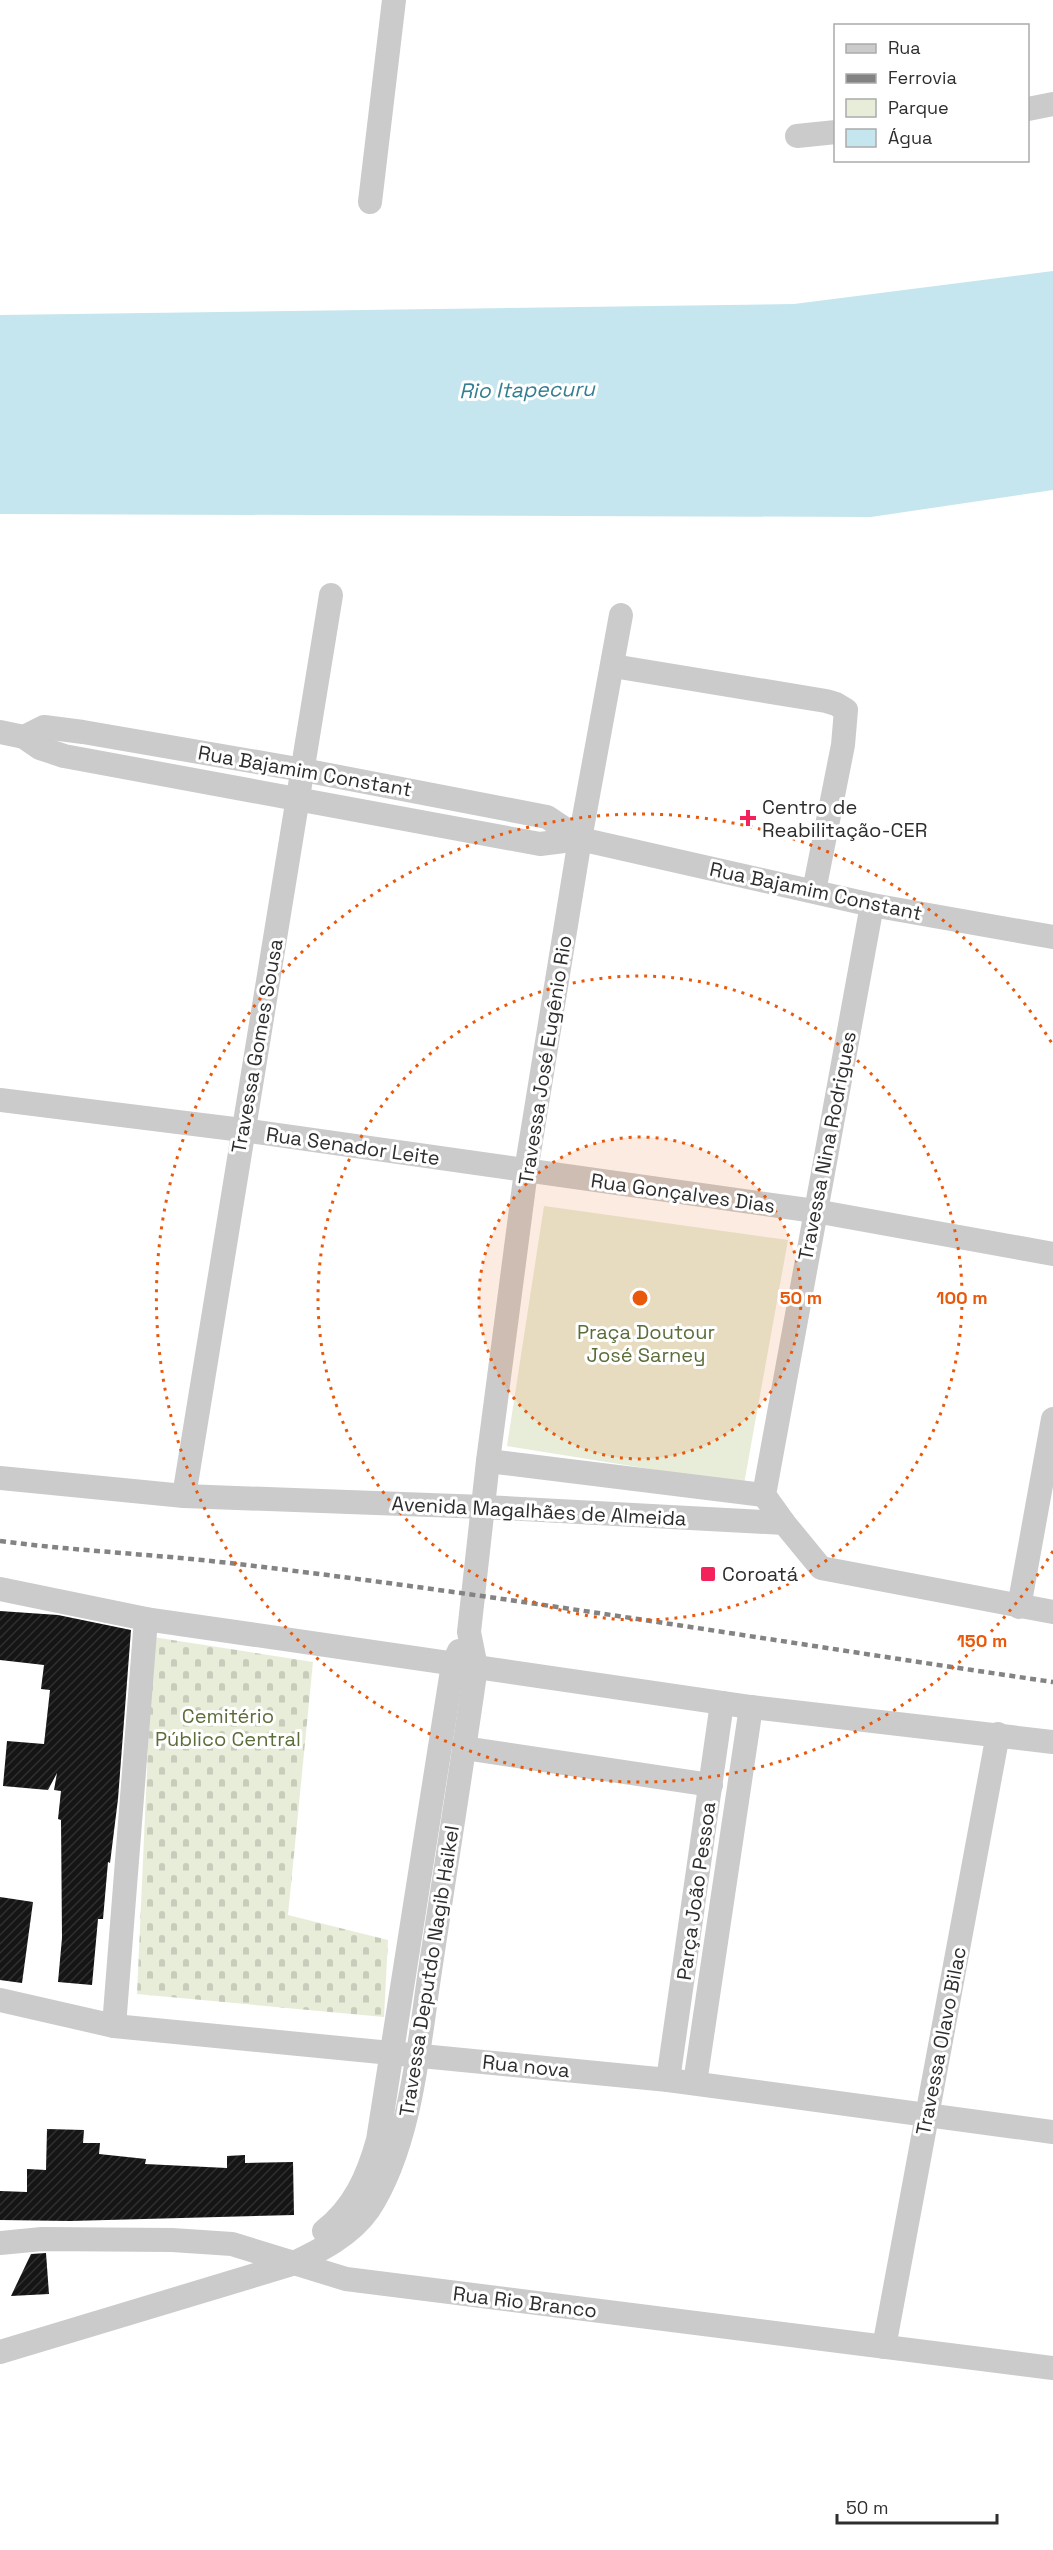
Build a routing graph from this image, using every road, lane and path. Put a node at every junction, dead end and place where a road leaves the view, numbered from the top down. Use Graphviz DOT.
graph roads {
  1 [pos="394,0"];
  2 [pos="1053,104"];
  3 [pos="1029,109"];
  4 [pos="834,132"];
  5 [pos="797,136"];
  6 [pos="370,202"];
  7 [pos="331,595"];
  8 [pos="621,615"];
  9 [pos="613,666"];
  10 [pos="0,732"];
  11 [pos="24,736"];
  12 [pos="303,770"];
  13 [pos="299,799"];
  14 [pos="580,839"];
  15 [pos="814,891"];
  16 [pos="872,905"];
  17 [pos="1053,937"];
  18 [pos="0,1100"];
  19 [pos="242,1130"];
  20 [pos="526,1171"];
  21 [pos="815,1211"];
  22 [pos="1053,1254"];
  23 [pos="1053,1419"];
  24 [pos="488,1461"];
  25 [pos="0,1478"];
  26 [pos="764,1495"];
  27 [pos="184,1496"];
  28 [pos="484,1507"];
  29 [pos="784,1523"];
  30 [pos="0,1589"];
  31 [pos="1019,1607"];
  32 [pos="1053,1612"];
  33 [pos="146,1619"];
  34 [pos="470,1632"];
  35 [pos="453,1664"];
  36 [pos="476,1667"];
  37 [pos="722,1703"];
  38 [pos="751,1707"];
  39 [pos="998,1734"];
  40 [pos="1043,1741"];
  41 [pos="464,1748"];
  42 [pos="1053,1759"];
  43 [pos="711,1785"];
  44 [pos="0,2000"];
  45 [pos="114,2026"];
  46 [pos="392,2052"];
  47 [pos="417,2055"];
  48 [pos="668,2080"];
  49 [pos="695,2083"];
  50 [pos="927,2115"];
  51 [pos="1053,2132"];
  52 [pos="0,2243"];
  53 [pos="284,2261"];
  54 [pos="884,2347"];
  55 [pos="0,2352"];
  56 [pos="1053,2368"];
  1 -- 6 [label="street"];
  2 -- 3 [label="street"];
  4 -- 5 [label="street"];
  7 -- 12 [label="street, Travessa Gomes Sousa"];
  8 -- 9 [label="street, Travessa José Eugênio Rio"];
  9 -- 14 [label="street, Travessa José Eugênio Rio"];
  9 -- 15 [label="street"];
  10 -- 11 [label="street, Rua Bajamim Constant"];
  11 -- 12 [label="street, Rua Bajamim Constant"];
  11 -- 13 [label="street, Rua Bajamim Constant"];
  12 -- 13 [label="street, Travessa Gomes Sousa"];
  12 -- 14 [label="street, Rua Bajamim Constant"];
  13 -- 14 [label="street, Rua Bajamim Constant"];
  13 -- 19 [label="street, Travessa Gomes Sousa"];
  14 -- 15 [label="street, Rua Bajamim Constant"];
  14 -- 20 [label="street, Travessa José Eugênio Rio"];
  15 -- 16 [label="street, Rua Bajamim Constant"];
  16 -- 17 [label="street, Rua Bajamim Constant"];
  16 -- 21 [label="street, Travessa Nina Rodrigues"];
  18 -- 19 [label="street, Rua Senador Leite"];
  19 -- 20 [label="street, Rua Senador Leite"];
  19 -- 27 [label="street, Travessa Gomes Sousa"];
  20 -- 21 [label="street, Rua Gonçalves Dias"];
  20 -- 24 [label="street, Travessa José Eugênio Rio"];
  21 -- 22 [label="street, Rua Gonçalves Dias"];
  21 -- 26 [label="street, Travessa Nina Rodrigues"];
  23 -- 31 [label="street"];
  24 -- 26 [label="street"];
  24 -- 28 [label="street, Travessa José Eugênio Rio"];
  25 -- 27 [label="street, Avenida Magalhães de Almeida"];
  26 -- 29 [label="street"];
  27 -- 28 [label="street, Avenida Magalhães de Almeida"];
  28 -- 29 [label="street, Avenida Magalhães de Almeida"];
  28 -- 34 [label="street, Travessa Deputdo Nagib Haikel"];
  29 -- 31 [label="street"];
  30 -- 33 [label="street"];
  31 -- 32 [label="street"];
  33 -- 35 [label="street"];
  33 -- 45 [label="street"];
  34 -- 35 [label="street, Travessa Deputdo Nagib Haikel"];
  34 -- 36 [label="street, Travessa Deputdo Nagib Haikel"];
  35 -- 36 [label="street"];
  35 -- 46 [label="street, Travessa Deputdo Nagib Haikel"];
  36 -- 37 [label="street"];
  36 -- 41 [label="street, Travessa Deputdo Nagib Haikel"];
  37 -- 38 [label="street"];
  37 -- 43 [label="street, Parça João Pessoa"];
  38 -- 39 [label="street"];
  38 -- 49 [label="street, Parça João Pessoa"];
  39 -- 40 [label="street"];
  39 -- 50 [label="street, Travessa Olavo Bilac"];
  40 -- 42 [label="street"];
  41 -- 43 [label="street"];
  41 -- 47 [label="street, Travessa Deputdo Nagib Haikel"];
  43 -- 48 [label="street, Parça João Pessoa"];
  44 -- 45 [label="street, Rua nova"];
  45 -- 46 [label="street, Rua nova"];
  46 -- 47 [label="street, Rua nova"];
  46 -- 53 [label="street, Travessa Deputdo Nagib Haikel"];
  47 -- 48 [label="street, Rua nova"];
  47 -- 53 [label="street, Travessa Deputdo Nagib Haikel"];
  48 -- 49 [label="street, Rua nova"];
  49 -- 50 [label="street, Rua nova"];
  50 -- 51 [label="street, Rua nova"];
  50 -- 54 [label="street, Travessa Olavo Bilac"];
  52 -- 53 [label="street, Rua Rio Branco"];
  53 -- 54 [label="street, Rua Rio Branco"];
  53 -- 55 [label="street"];
  54 -- 56 [label="street, Rua Rio Branco"];
}
